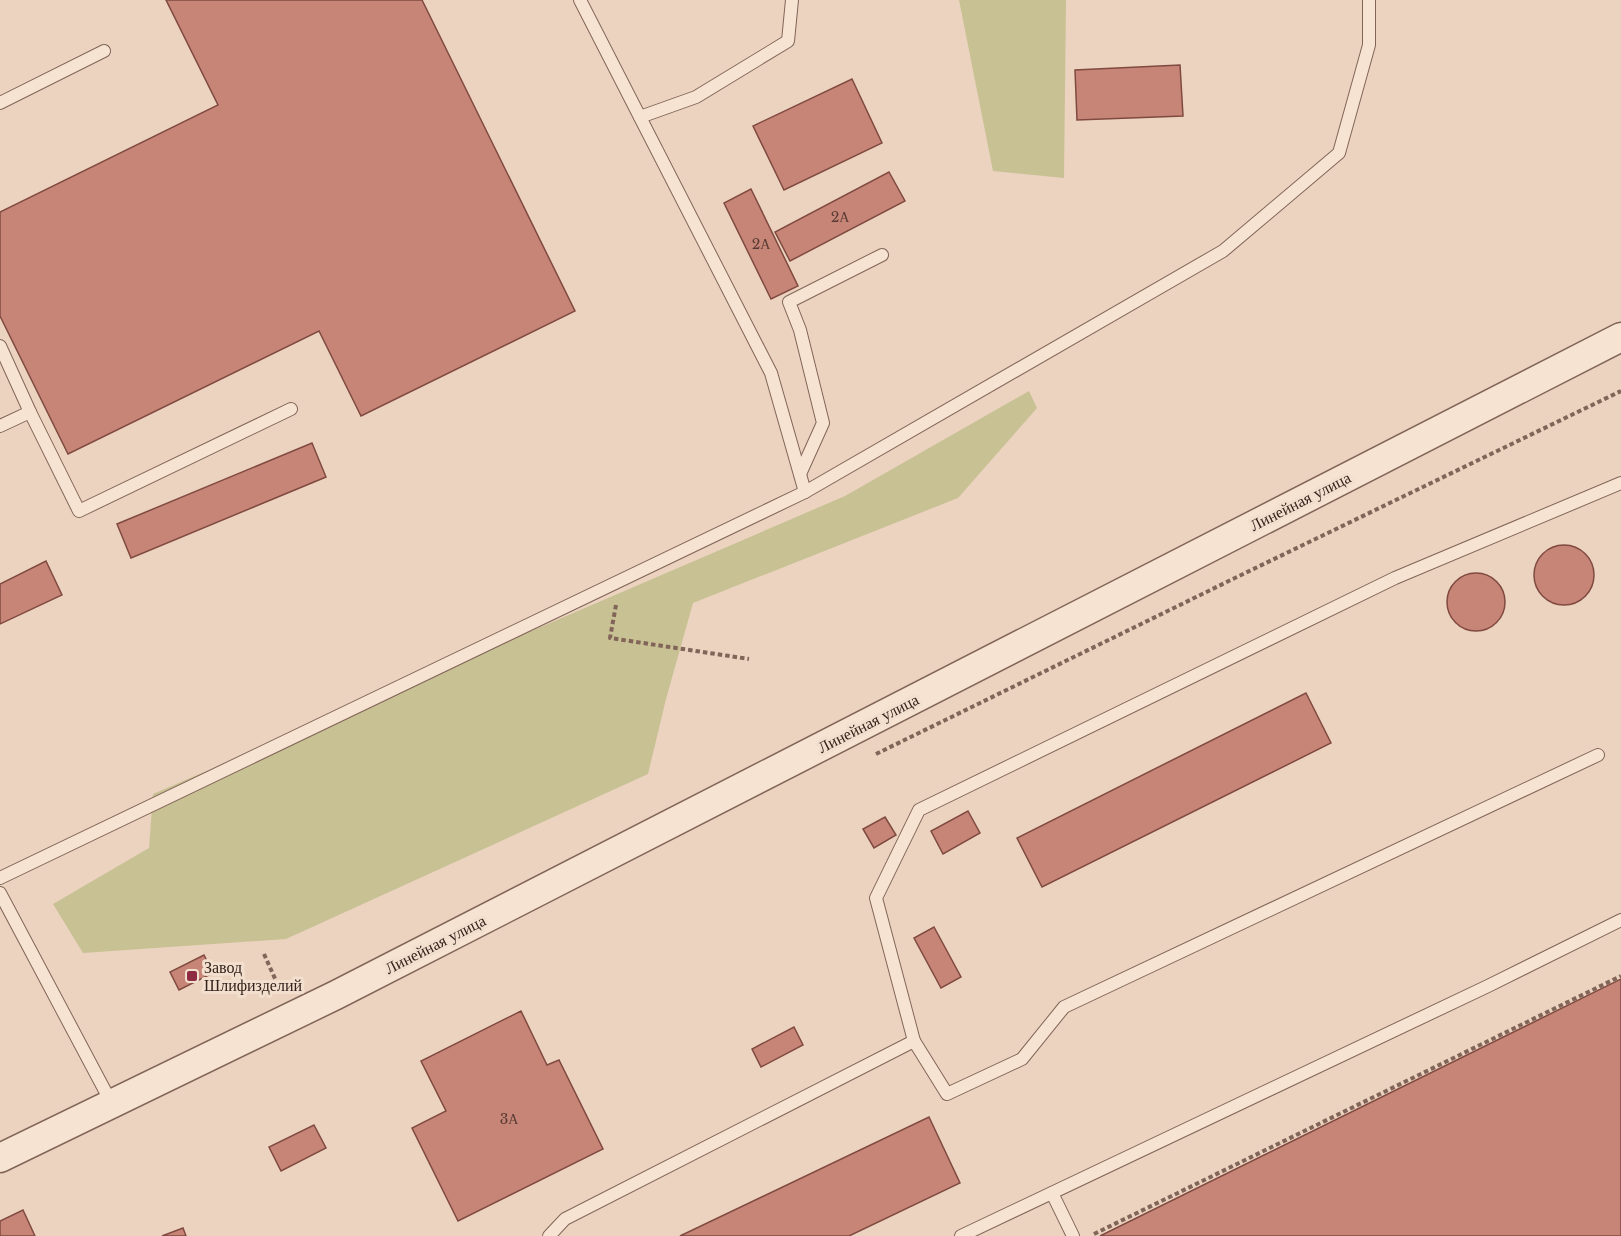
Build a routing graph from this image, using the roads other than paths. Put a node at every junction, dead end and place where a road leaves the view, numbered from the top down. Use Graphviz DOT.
graph roads {
  1 [pos="580,0"];
  2 [pos="792,0"];
  3 [pos="1369,0"];
  4 [pos="104,51"];
  5 [pos="0,103"];
  6 [pos="640,117"];
  7 [pos="882,255"];
  8 [pos="1621,337"];
  9 [pos="0,346"];
  10 [pos="291,409"];
  11 [pos="30,412"];
  12 [pos="0,426"];
  13 [pos="800,474"];
  14 [pos="1621,483"];
  15 [pos="805,492"];
  16 [pos="1598,755"];
  17 [pos="0,878"];
  18 [pos="0,893"];
  19 [pos="1621,920"];
  20 [pos="914,1041"];
  21 [pos="112,1104"];
  22 [pos="0,1158"];
  23 [pos="1052,1193"];
  24 [pos="549,1236"];
  25 [pos="961,1236"];
  26 [pos="1073,1236"];
  1 -- 6 [label="lane"];
  2 -- 6 [label="lane"];
  3 -- 15 [label="lane"];
  4 -- 5 [label="lane"];
  6 -- 13 [label="lane"];
  7 -- 13 [label="lane"];
  8 -- 21 [label="street, Линейная улица"];
  9 -- 11 [label="lane"];
  10 -- 11 [label="lane"];
  11 -- 12 [label="lane"];
  13 -- 15 [label="lane"];
  14 -- 20 [label="lane"];
  15 -- 17 [label="lane"];
  16 -- 20 [label="lane"];
  18 -- 21 [label="lane"];
  19 -- 23 [label="lane"];
  20 -- 24 [label="lane"];
  21 -- 22 [label="street, Линейная улица"];
  23 -- 25 [label="lane"];
  23 -- 26 [label="lane"];
}
